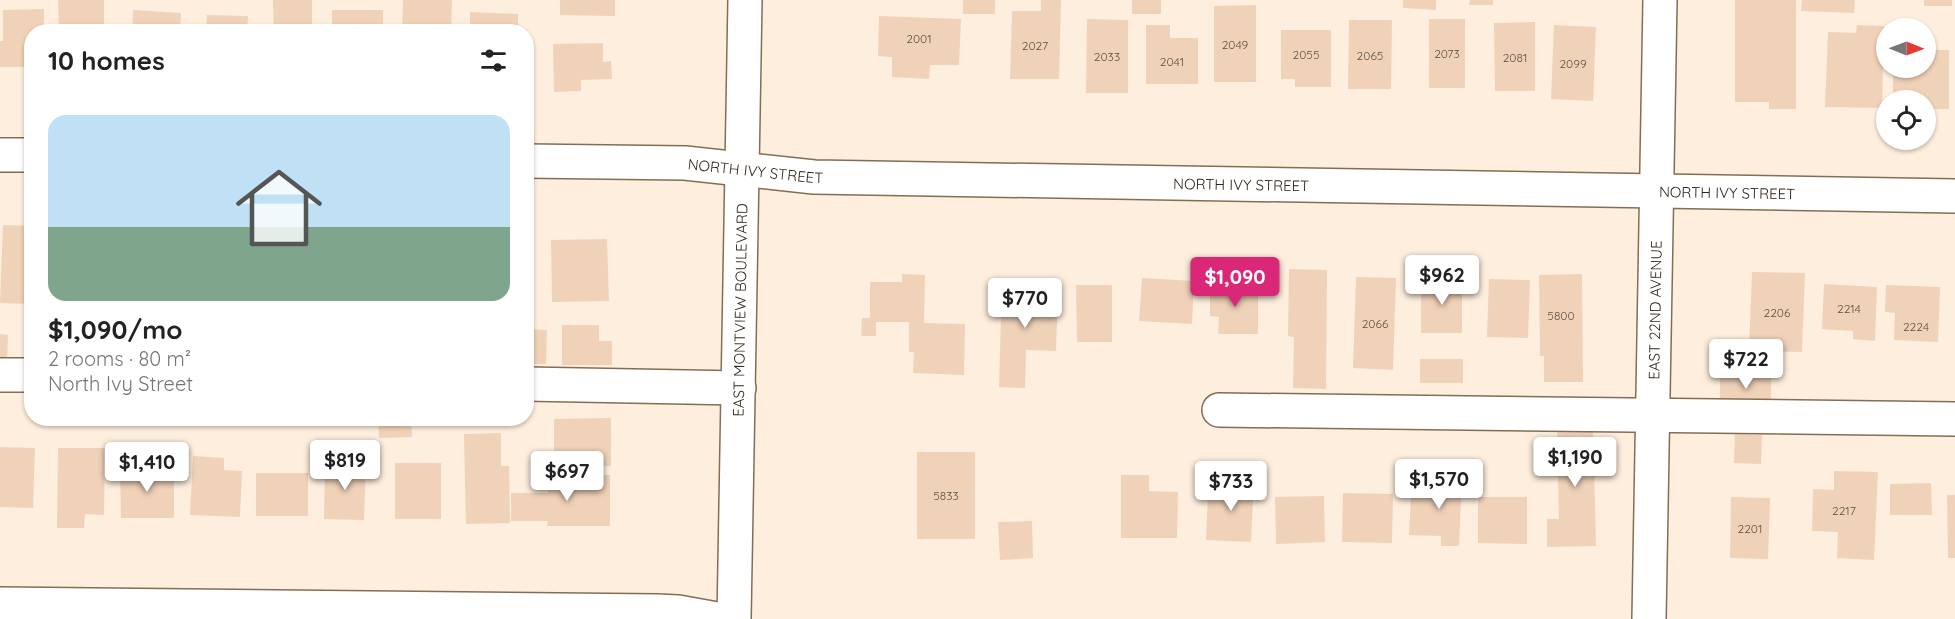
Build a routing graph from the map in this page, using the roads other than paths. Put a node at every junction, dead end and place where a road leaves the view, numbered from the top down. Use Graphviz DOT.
graph roads {
  1 [pos="745,0"];
  2 [pos="1660,0"];
  3 [pos="0,155"];
  4 [pos="24,155"];
  5 [pos="534,161"];
  6 [pos="742,170"];
  7 [pos="1657,191"];
  8 [pos="1955,196"];
  9 [pos="0,375"];
  10 [pos="24,375"];
  11 [pos="534,384"];
  12 [pos="739,388"];
  13 [pos="1219,410"];
  14 [pos="1652,416"];
  15 [pos="1955,419"];
  16 [pos="0,604"];
  17 [pos="533,614"];
  18 [pos="717,619"];
  19 [pos="734,619"];
  20 [pos="1649,619"];
  1 -- 6 [label="street, EAST MONTVIEW BOULEVARD"];
  2 -- 7 [label="street, EAST 22ND AVENUE"];
  3 -- 4 [label="street"];
  5 -- 6 [label="street, NORTH IVY STREET"];
  6 -- 7 [label="street, NORTH IVY STREET"];
  6 -- 12 [label="street, EAST MONTVIEW BOULEVARD"];
  7 -- 8 [label="street, NORTH IVY STREET"];
  7 -- 14 [label="street, EAST 22ND AVENUE"];
  9 -- 10 [label="street"];
  11 -- 12 [label="street"];
  12 -- 19 [label="street, EAST MONTVIEW BOULEVARD"];
  13 -- 14 [label="street"];
  14 -- 15 [label="street"];
  14 -- 20 [label="street, EAST 22ND AVENUE"];
  16 -- 17 [label="street"];
  17 -- 18 [label="street"];
}
